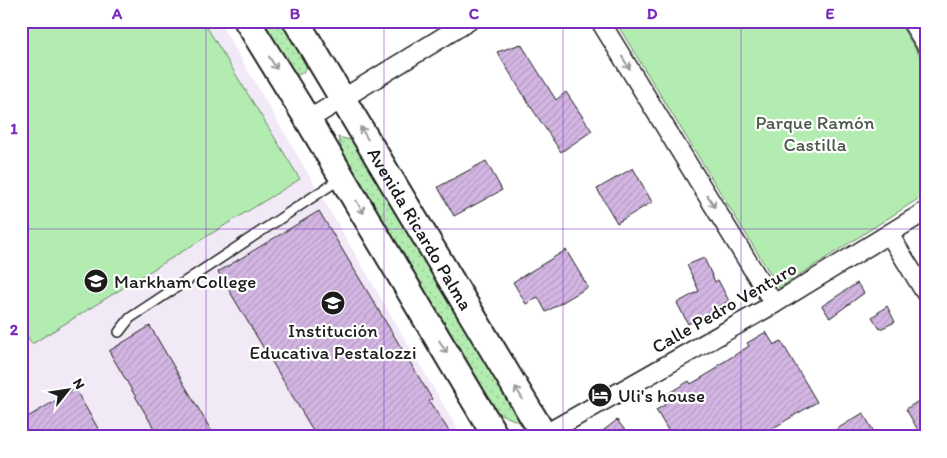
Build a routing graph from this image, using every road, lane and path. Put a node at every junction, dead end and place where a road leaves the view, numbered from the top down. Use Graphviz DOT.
graph roads {
  1 [pos="247,21"];
  2 [pos="296,21"];
  3 [pos="469,21"];
  4 [pos="600,21"];
  5 [pos="911,21"];
  6 [pos="926,45"];
  7 [pos="343,99"];
  8 [pos="308,120"];
  9 [pos="342,178"];
  10 [pos="926,211"];
  11 [pos="889,234"];
  12 [pos="926,294"];
  13 [pos="774,304"];
  14 [pos="119,332"];
  15 [pos="543,436"];
  16 [pos="496,437"];
  1 -- 8 [label="main road, one-way"];
  2 -- 7 [label="main road, Avenida Ricardo Palma"];
  3 -- 7 [label="street"];
  4 -- 13 [label="street, one-way"];
  5 -- 6 [label="street"];
  7 -- 8 [label="street"];
  15 -- 7 [label="main road, Avenida Ricardo Palma, one-way"];
  8 -- 9 [label="main road"];
  9 -- 14 [label="lane"];
  9 -- 16 [label="main road, one-way"];
  10 -- 11 [label="street, Calle Pedro Venturo"];
  11 -- 12 [label="street"];
  11 -- 13 [label="street, Calle Pedro Venturo"];
  13 -- 15 [label="street, Calle Pedro Venturo"];
}
